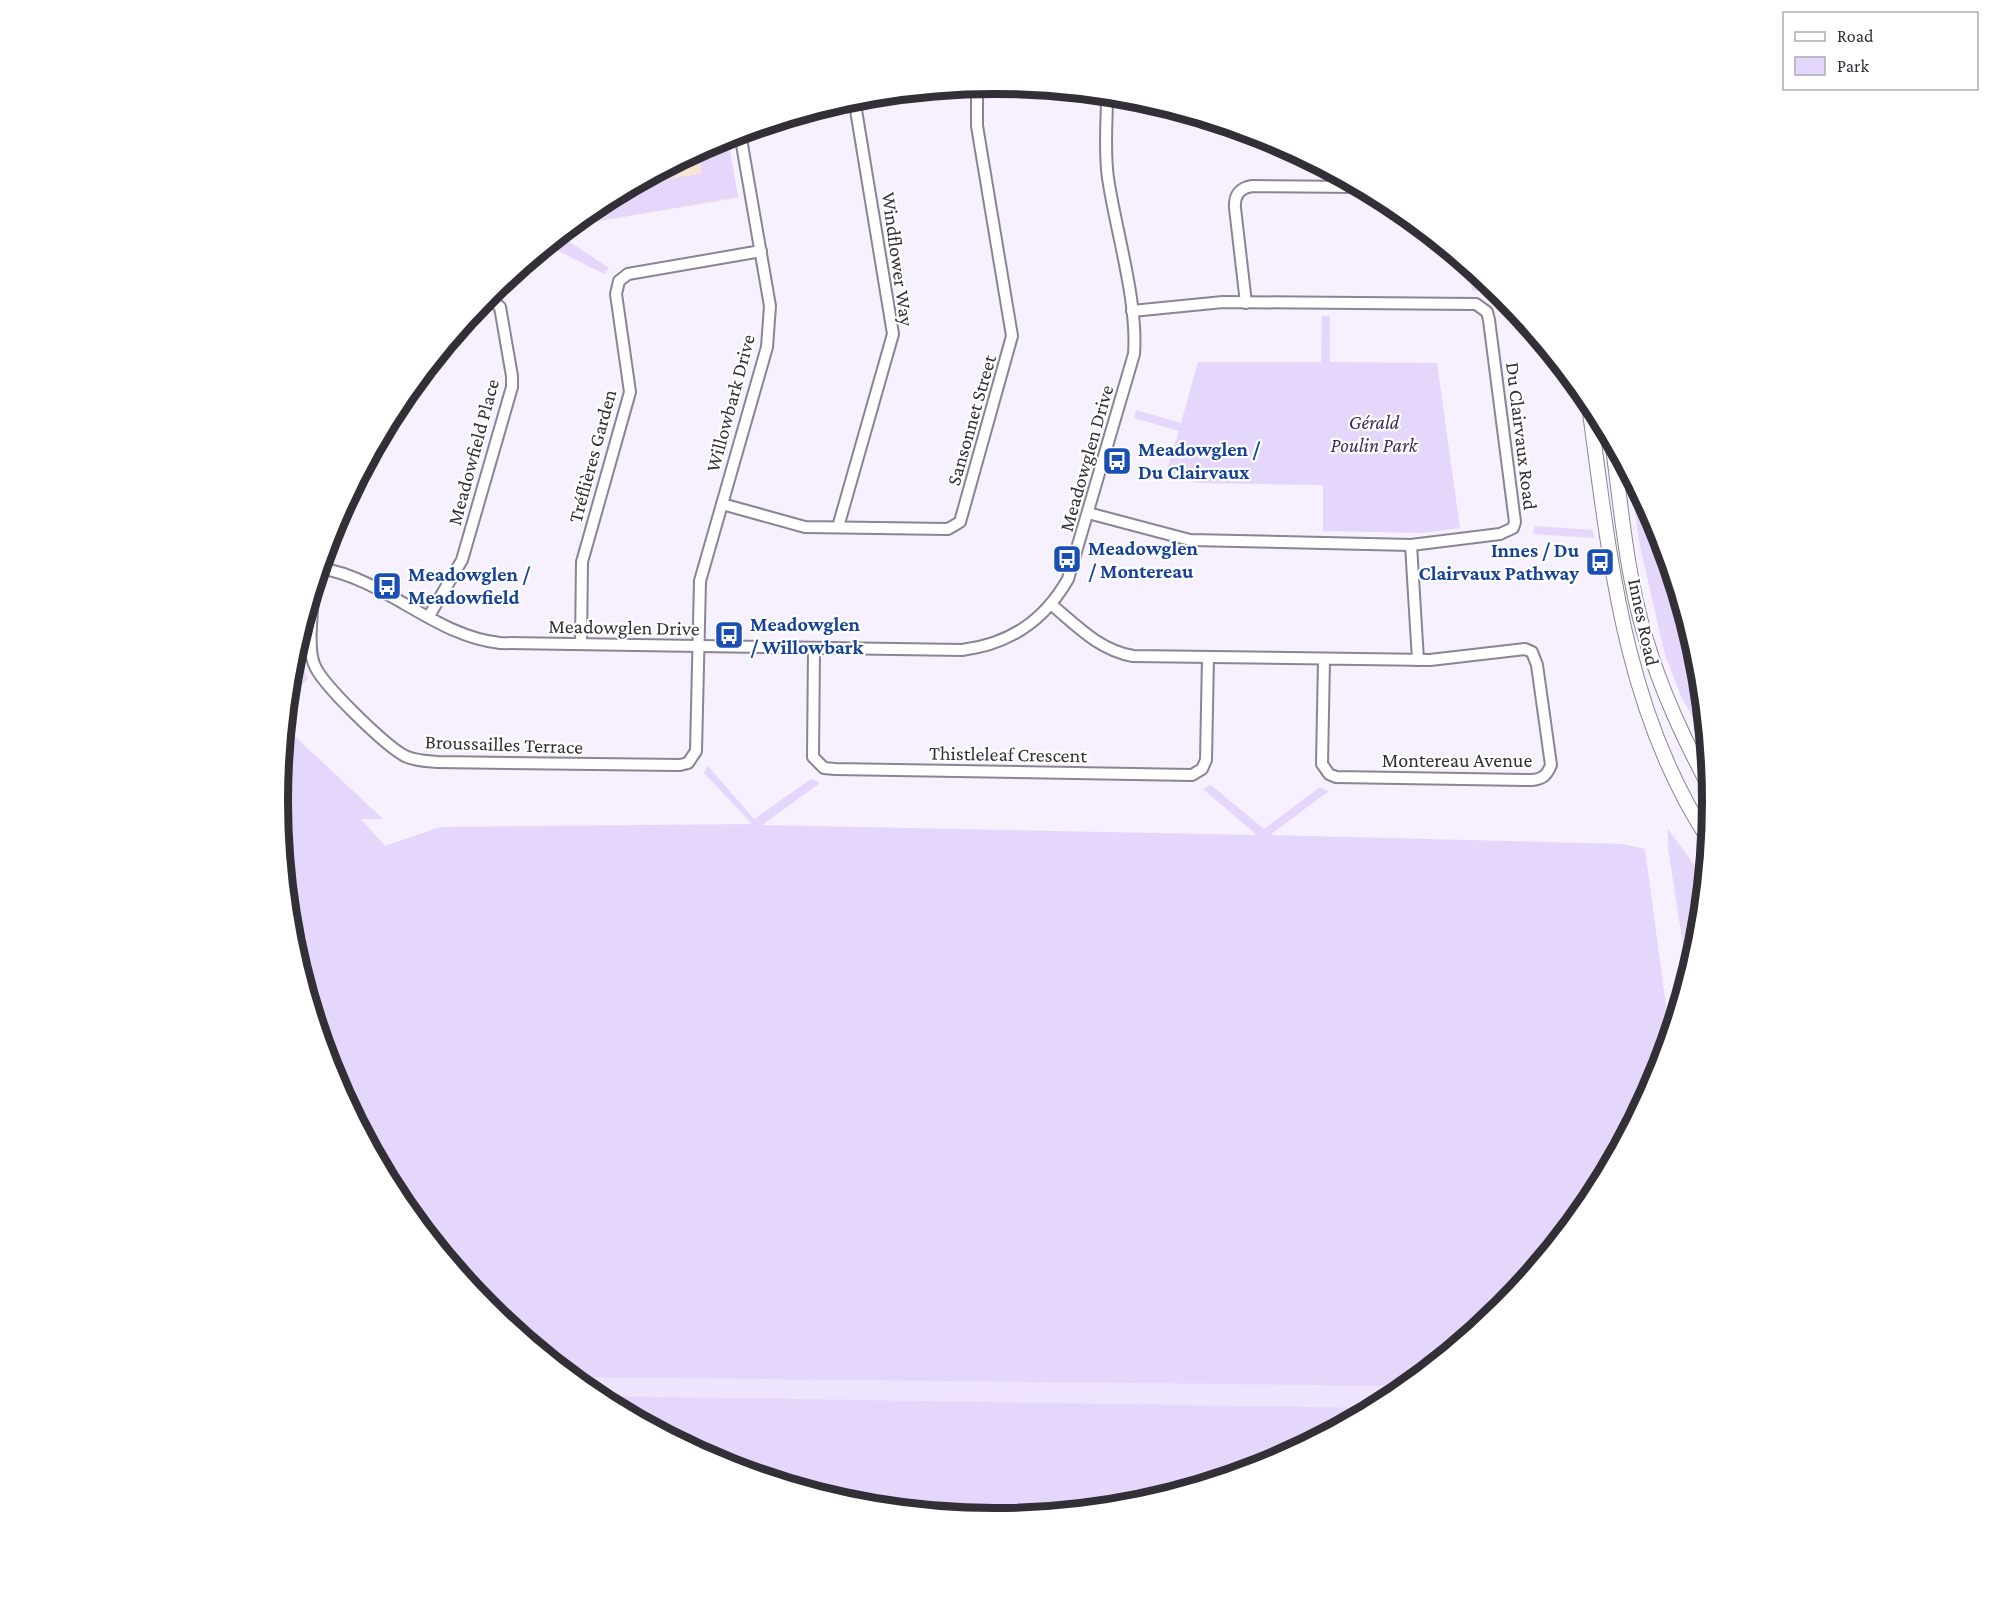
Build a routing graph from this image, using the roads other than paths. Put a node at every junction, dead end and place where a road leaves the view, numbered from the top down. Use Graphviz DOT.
graph roads {
  1 [pos="977,95"];
  2 [pos="1107,104"];
  3 [pos="856,108"];
  4 [pos="742,142"];
  5 [pos="1345,187"];
  6 [pos="761,251"];
  7 [pos="494,303"];
  8 [pos="1246,303"];
  9 [pos="1132,311"];
  10 [pos="1592,423"];
  11 [pos="1616,464"];
  12 [pos="722,504"];
  13 [pos="1088,513"];
  14 [pos="838,528"];
  15 [pos="1411,545"];
  16 [pos="328,570"];
  17 [pos="1052,605"];
  18 [pos="429,616"];
  19 [pos="313,617"];
  20 [pos="581,644"];
  21 [pos="698,646"];
  22 [pos="814,648"];
  23 [pos="1208,657"];
  24 [pos="1324,659"];
  25 [pos="1418,660"];
  26 [pos="1701,771"];
  27 [pos="1701,828"];
  1 -- 14 [label="street, Sansonnet Street"];
  2 -- 9 [label="street, Meadowglen Drive"];
  3 -- 14 [label="street, Windflower Way"];
  4 -- 6 [label="street, Willowbark Drive"];
  5 -- 8 [label="street"];
  6 -- 12 [label="street, Willowbark Drive"];
  6 -- 20 [label="street, Tréflières Garden"];
  7 -- 18 [label="street, Meadowfield Place"];
  8 -- 9 [label="street, Du Clairvaux Road"];
  8 -- 15 [label="street, Du Clairvaux Road"];
  9 -- 13 [label="street, Meadowglen Drive"];
  10 -- 27 [label="main road, Innes Road"];
  11 -- 26 [label="main road, Innes Road"];
  12 -- 14 [label="street, Sansonnet Street"];
  12 -- 21 [label="street, Willowbark Drive"];
  13 -- 15 [label="street, Du Clairvaux Road"];
  13 -- 17 [label="street, Meadowglen Drive"];
  15 -- 25 [label="street"];
  16 -- 18 [label="street, Meadowglen Drive"];
  17 -- 22 [label="street, Meadowglen Drive"];
  17 -- 23 [label="street, Montereau Avenue"];
  18 -- 20 [label="street, Meadowglen Drive"];
  19 -- 21 [label="street, Broussailles Terrace"];
  20 -- 21 [label="street, Meadowglen Drive"];
  21 -- 22 [label="street, Meadowglen Drive"];
  22 -- 23 [label="street, Thistleleaf Crescent"];
  23 -- 24 [label="street, Montereau Avenue"];
  24 -- 25 [label="street, Montereau Avenue"];
  24 -- 25 [label="street, Montereau Avenue"];
}
